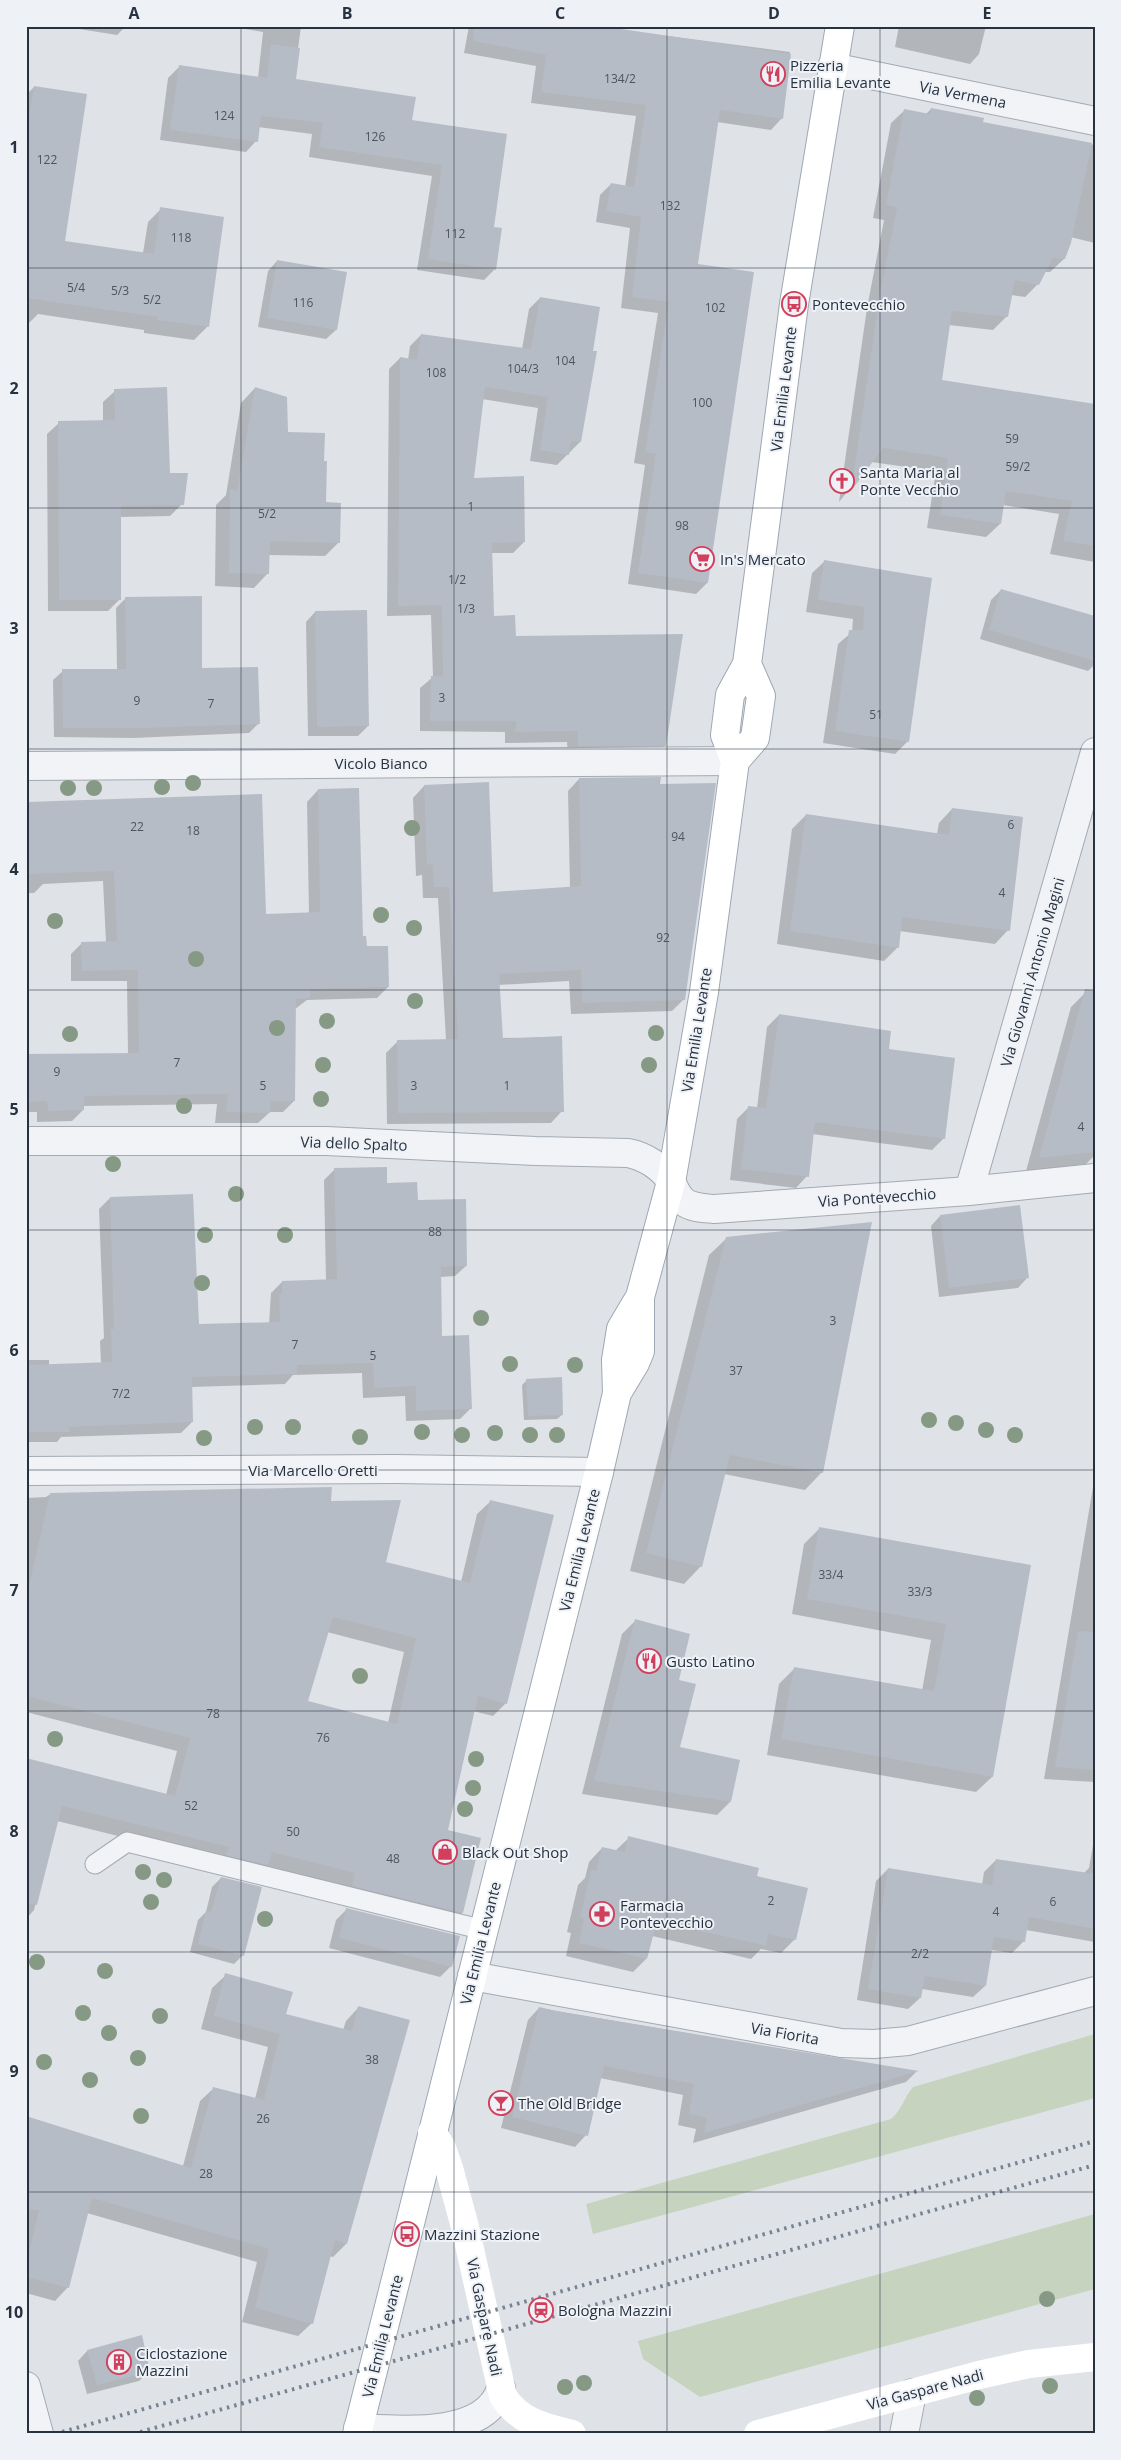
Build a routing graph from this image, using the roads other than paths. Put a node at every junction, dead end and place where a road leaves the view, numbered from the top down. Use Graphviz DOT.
graph roads {
  1 [pos="840,26"];
  2 [pos="832,67"];
  3 [pos="1095,121"];
  4 [pos="1095,752"];
  5 [pos="735,760"];
  6 [pos="26,766"];
  7 [pos="26,1141"];
  8 [pos="1095,1178"];
  9 [pos="671,1182"];
  10 [pos="969,1191"];
  11 [pos="26,1471"];
  12 [pos="599,1472"];
  13 [pos="95,1864"];
  14 [pos="484,1930"];
  15 [pos="472,1976"];
  16 [pos="1095,1991"];
  17 [pos="432,2132"];
  18 [pos="1095,2357"];
  19 [pos="26,2386"];
  20 [pos="501,2388"];
  21 [pos="912,2393"];
  22 [pos="358,2431"];
  23 [pos="427,2432"];
  24 [pos="39,2434"];
  25 [pos="572,2434"];
  26 [pos="758,2434"];
  27 [pos="904,2434"];
  1 -- 2 [label="main road, Via Emilia Levante"];
  2 -- 3 [label="street, Via Vermena"];
  2 -- 5 [label="main road, Via Emilia Levante"];
  4 -- 10 [label="street, Via Giovanni Antonio Magini"];
  5 -- 6 [label="street, Vicolo Bianco"];
  5 -- 9 [label="main road, Via Emilia Levante"];
  7 -- 9 [label="street, Via dello Spalto"];
  8 -- 10 [label="street, Via Pontevecchio"];
  9 -- 10 [label="street, Via Pontevecchio"];
  9 -- 12 [label="main road, Via Emilia Levante"];
  11 -- 12 [label="street, Via Marcello Oretti"];
  12 -- 14 [label="main road, Via Emilia Levante"];
  13 -- 14 [label="lane"];
  14 -- 15 [label="main road, Via Emilia Levante"];
  15 -- 16 [label="street, Via Fiorita"];
  15 -- 17 [label="main road, Via Emilia Levante"];
  17 -- 20 [label="main road, Via Gaspare Nadi"];
  17 -- 22 [label="main road, Via Emilia Levante"];
  18 -- 21 [label="main road, Via Gaspare Nadi"];
  19 -- 24 [label="street"];
  20 -- 23 [label="street, Via Gaspare Nadi"];
  20 -- 25 [label="main road, Via Gaspare Nadi"];
  21 -- 26 [label="main road, Via Gaspare Nadi"];
  21 -- 27 [label="street"];
  22 -- 23 [label="street, Via Gaspare Nadi"];
}
